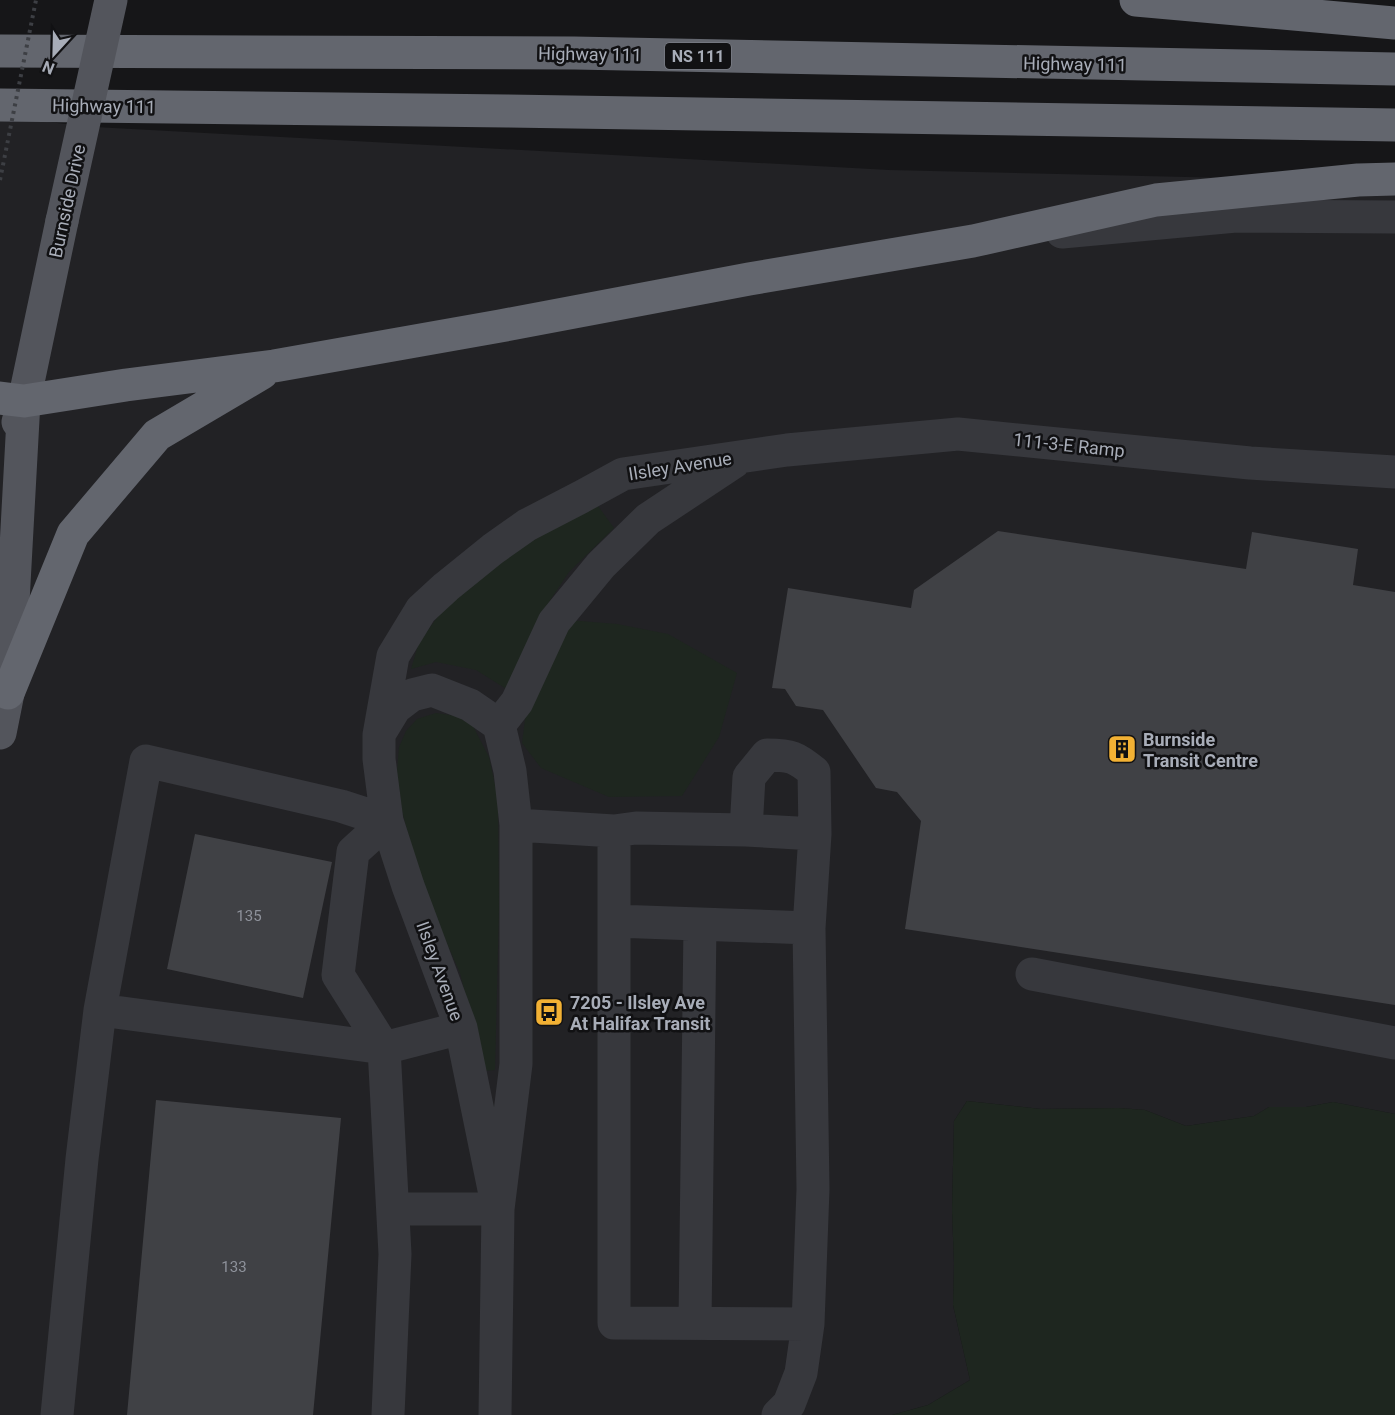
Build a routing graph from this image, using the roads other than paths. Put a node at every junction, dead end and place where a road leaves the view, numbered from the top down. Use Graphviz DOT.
graph roads {
  1 [pos="111,0"];
  2 [pos="1136,0"];
  3 [pos="1395,23"];
  4 [pos="0,51"];
  5 [pos="1395,69"];
  6 [pos="0,105"];
  7 [pos="1395,125"];
  8 [pos="1395,179"];
  9 [pos="1395,217"];
  10 [pos="973,241"];
  11 [pos="274,366"];
  12 [pos="12,400"];
  13 [pos="743,456"];
  14 [pos="1395,471"];
  15 [pos="0,478"];
  16 [pos="8,693"];
  17 [pos="499,725"];
  18 [pos="0,733"];
  19 [pos="379,735"];
  20 [pos="387,821"];
  21 [pos="516,825"];
  22 [pos="746,830"];
  23 [pos="614,831"];
  24 [pos="814,834"];
  25 [pos="615,921"];
  26 [pos="700,924"];
  27 [pos="809,928"];
  28 [pos="1032,974"];
  29 [pos="100,1010"];
  30 [pos="461,1028"];
  31 [pos="1395,1043"];
  32 [pos="384,1048"];
  33 [pos="393,1209"];
  34 [pos="498,1209"];
  35 [pos="695,1323"];
  36 [pos="808,1324"];
  37 [pos="57,1415"];
  38 [pos="388,1415"];
  39 [pos="495,1415"];
  40 [pos="778,1415"];
  1 -- 12 [label="main road, Burnside Drive, bridge"];
  2 -- 3 [label="highway"];
  4 -- 5 [label="highway, Highway 111 / NS 111"];
  6 -- 7 [label="highway, Highway 111"];
  8 -- 10 [label="highway"];
  9 -- 10 [label="street"];
  10 -- 11 [label="highway"];
  11 -- 12 [label="highway"];
  11 -- 16 [label="highway"];
  12 -- 15 [label="main road, Burnside Drive"];
  12 -- 16 [label="main road, Burnside Drive"];
  13 -- 14 [label="street, 111-3-E Ramp"];
  13 -- 17 [label="street, Ilsley Avenue"];
  13 -- 19 [label="street, Ilsley Avenue"];
  16 -- 18 [label="main road, Burnside Drive"];
  17 -- 19 [label="street"];
  17 -- 21 [label="street, Ilsley Avenue"];
  19 -- 20 [label="street, Ilsley Avenue"];
  20 -- 29 [label="street"];
  20 -- 30 [label="street, Ilsley Avenue"];
  20 -- 32 [label="street"];
  21 -- 23 [label="street"];
  21 -- 34 [label="street, Ilsley Avenue"];
  22 -- 23 [label="street"];
  22 -- 24 [label="street"];
  22 -- 24 [label="street"];
  23 -- 25 [label="street"];
  24 -- 27 [label="street"];
  25 -- 26 [label="street"];
  25 -- 35 [label="street"];
  26 -- 27 [label="street"];
  26 -- 35 [label="street"];
  27 -- 36 [label="street"];
  28 -- 31 [label="street"];
  29 -- 32 [label="street"];
  29 -- 37 [label="street"];
  30 -- 32 [label="street"];
  30 -- 34 [label="street, Ilsley Avenue"];
  32 -- 33 [label="street"];
  33 -- 34 [label="street"];
  33 -- 38 [label="street"];
  34 -- 39 [label="street, Ilsley Avenue"];
  35 -- 36 [label="street"];
  36 -- 40 [label="street"];
}
